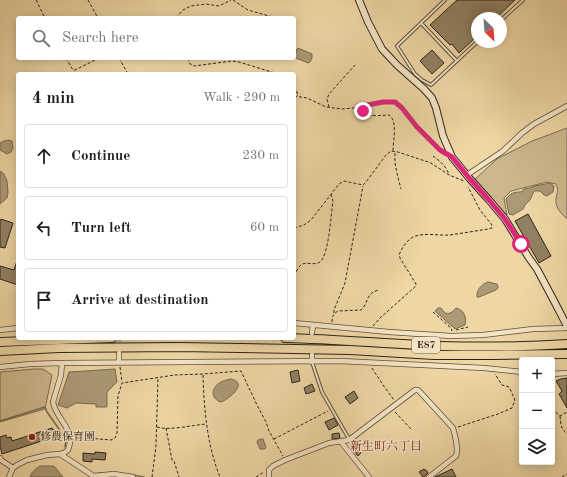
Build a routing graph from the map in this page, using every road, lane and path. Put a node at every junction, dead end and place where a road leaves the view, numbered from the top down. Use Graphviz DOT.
graph roads {
  1 [pos="36,0"];
  2 [pos="88,0"];
  3 [pos="232,0"];
  4 [pos="359,0"];
  5 [pos="445,0"];
  6 [pos="523,0"];
  7 [pos="507,15"];
  8 [pos="44,16"];
  9 [pos="97,16"];
  10 [pos="178,16"];
  11 [pos="269,16"];
  12 [pos="421,23"];
  13 [pos="471,48"];
  14 [pos="67,60"];
  15 [pos="95,60"];
  16 [pos="120,60"];
  17 [pos="189,60"];
  18 [pos="457,61"];
  19 [pos="355,65"];
  20 [pos="127,72"];
  21 [pos="272,72"];
  22 [pos="296,89"];
  23 [pos="296,94"];
  24 [pos="298,97"];
  25 [pos="363,106"];
  26 [pos="567,106"];
  27 [pos="329,107"];
  28 [pos="394,152"];
  29 [pos="433,156"];
  30 [pos="452,157"];
  31 [pos="449,175"];
  32 [pos="468,178"];
  33 [pos="363,185"];
  34 [pos="401,189"];
  35 [pos="331,194"];
  36 [pos="296,228"];
  37 [pos="296,273"];
  38 [pos="379,290"];
  39 [pos="433,312"];
  40 [pos="334,313"];
  41 [pos="296,323"];
  42 [pos="313,325"];
  43 [pos="332,327"];
  44 [pos="468,327"];
  45 [pos="567,327"];
  46 [pos="16,328"];
  47 [pos="0,330"];
  48 [pos="371,331"];
  49 [pos="452,331"];
  50 [pos="312,333"];
  51 [pos="451,336"];
  52 [pos="0,337"];
  53 [pos="296,338"];
  54 [pos="49,340"];
  55 [pos="17,341"];
  56 [pos="0,342"];
  57 [pos="567,344"];
  58 [pos="0,351"];
  59 [pos="119,353"];
  60 [pos="567,354"];
  61 [pos="312,356"];
  62 [pos="119,362"];
  63 [pos="312,362"];
  64 [pos="371,362"];
  65 [pos="62,363"];
  66 [pos="0,367"];
  67 [pos="492,369"];
  68 [pos="519,372"];
  69 [pos="567,373"];
  70 [pos="203,374"];
  71 [pos="555,374"];
  72 [pos="158,377"];
  73 [pos="122,382"];
  74 [pos="397,404"];
  75 [pos="392,408"];
  76 [pos="332,409"];
  77 [pos="555,412"];
  78 [pos="567,412"];
  79 [pos="560,416"];
  80 [pos="207,424"];
  81 [pos="157,427"];
  82 [pos="166,428"];
  83 [pos="453,428"];
  84 [pos="411,429"];
  85 [pos="567,434"];
  86 [pos="70,438"];
  87 [pos="274,439"];
  88 [pos="349,440"];
  89 [pos="341,442"];
  90 [pos="60,454"];
  91 [pos="0,458"];
  92 [pos="285,460"];
  93 [pos="13,468"];
  94 [pos="269,474"];
  95 [pos="567,474"];
  96 [pos="9,477"];
  97 [pos="133,477"];
  98 [pos="152,477"];
  99 [pos="179,477"];
  100 [pos="220,477"];
  101 [pos="256,477"];
  102 [pos="369,477"];
  103 [pos="429,477"];
  104 [pos="562,477"];
  1 -- 8 [label="path"];
  2 -- 9 [label="path"];
  3 -- 10 [label="path"];
  3 -- 11 [label="path"];
  4 -- 30 [label="street"];
  5 -- 12 [label="lane"];
  6 -- 7 [label="lane"];
  12 -- 18 [label="lane"];
  12 -- 18 [label="lane"];
  13 -- 18 [label="lane"];
  14 -- 15 [label="path"];
  16 -- 20 [label="path"];
  17 -- 21 [label="path"];
  19 -- 27 [label="path"];
  22 -- 24 [label="path"];
  23 -- 24 [label="path"];
  24 -- 27 [label="path"];
  25 -- 27 [label="path"];
  25 -- 28 [label="path"];
  25 -- 30 [label="path"];
  26 -- 32 [label="street"];
  28 -- 31 [label="path"];
  28 -- 33 [label="path"];
  28 -- 34 [label="path"];
  29 -- 31 [label="path"];
  30 -- 32 [label="street"];
  31 -- 32 [label="path"];
  32 -- 45 [label="street"];
  32 -- 48 [label="path"];
  33 -- 35 [label="path"];
  33 -- 40 [label="path"];
  35 -- 36 [label="path"];
  35 -- 37 [label="path"];
  38 -- 40 [label="path"];
  39 -- 49 [label="path"];
  40 -- 43 [label="path"];
  41 -- 42 [label="street"];
  42 -- 43 [label="street"];
  42 -- 50 [label="street"];
  43 -- 48 [label="street"];
  44 -- 49 [label="path"];
  45 -- 51 [label="street"];
  46 -- 47 [label="street"];
  48 -- 51 [label="street"];
  49 -- 51 [label="path"];
  52 -- 55 [label="highway"];
  53 -- 57 [label="highway, E87"];
  54 -- 55 [label="highway"];
  55 -- 56 [label="highway"];
  58 -- 60 [label="highway, E87"];
  59 -- 62 [label="street"];
  61 -- 63 [label="street"];
  62 -- 63 [label="street"];
  62 -- 65 [label="street"];
  62 -- 73 [label="path"];
  63 -- 64 [label="street"];
  63 -- 76 [label="lane"];
  64 -- 67 [label="street"];
  64 -- 74 [label="path"];
  65 -- 66 [label="street"];
  65 -- 86 [label="street"];
  67 -- 68 [label="street"];
  67 -- 83 [label="path"];
  69 -- 71 [label="street"];
  70 -- 72 [label="path"];
  70 -- 80 [label="path"];
  70 -- 87 [label="path"];
  72 -- 73 [label="path"];
  72 -- 81 [label="path"];
  73 -- 86 [label="path"];
  74 -- 75 [label="street"];
  74 -- 83 [label="street"];
  75 -- 84 [label="path"];
  75 -- 88 [label="street"];
  76 -- 87 [label="path"];
  76 -- 88 [label="lane"];
  77 -- 79 [label="path"];
  78 -- 79 [label="path"];
  79 -- 85 [label="path"];
  80 -- 82 [label="path"];
  80 -- 100 [label="path"];
  81 -- 82 [label="path"];
  81 -- 98 [label="path"];
  82 -- 99 [label="path"];
  83 -- 103 [label="street"];
  86 -- 90 [label="street"];
  87 -- 92 [label="path"];
  88 -- 89 [label="street"];
  89 -- 92 [label="street"];
  89 -- 102 [label="street"];
  90 -- 93 [label="street"];
  90 -- 97 [label="street"];
  91 -- 93 [label="street"];
  92 -- 94 [label="street"];
  93 -- 96 [label="street"];
  94 -- 101 [label="path"];
  95 -- 104 [label="path"];
}
